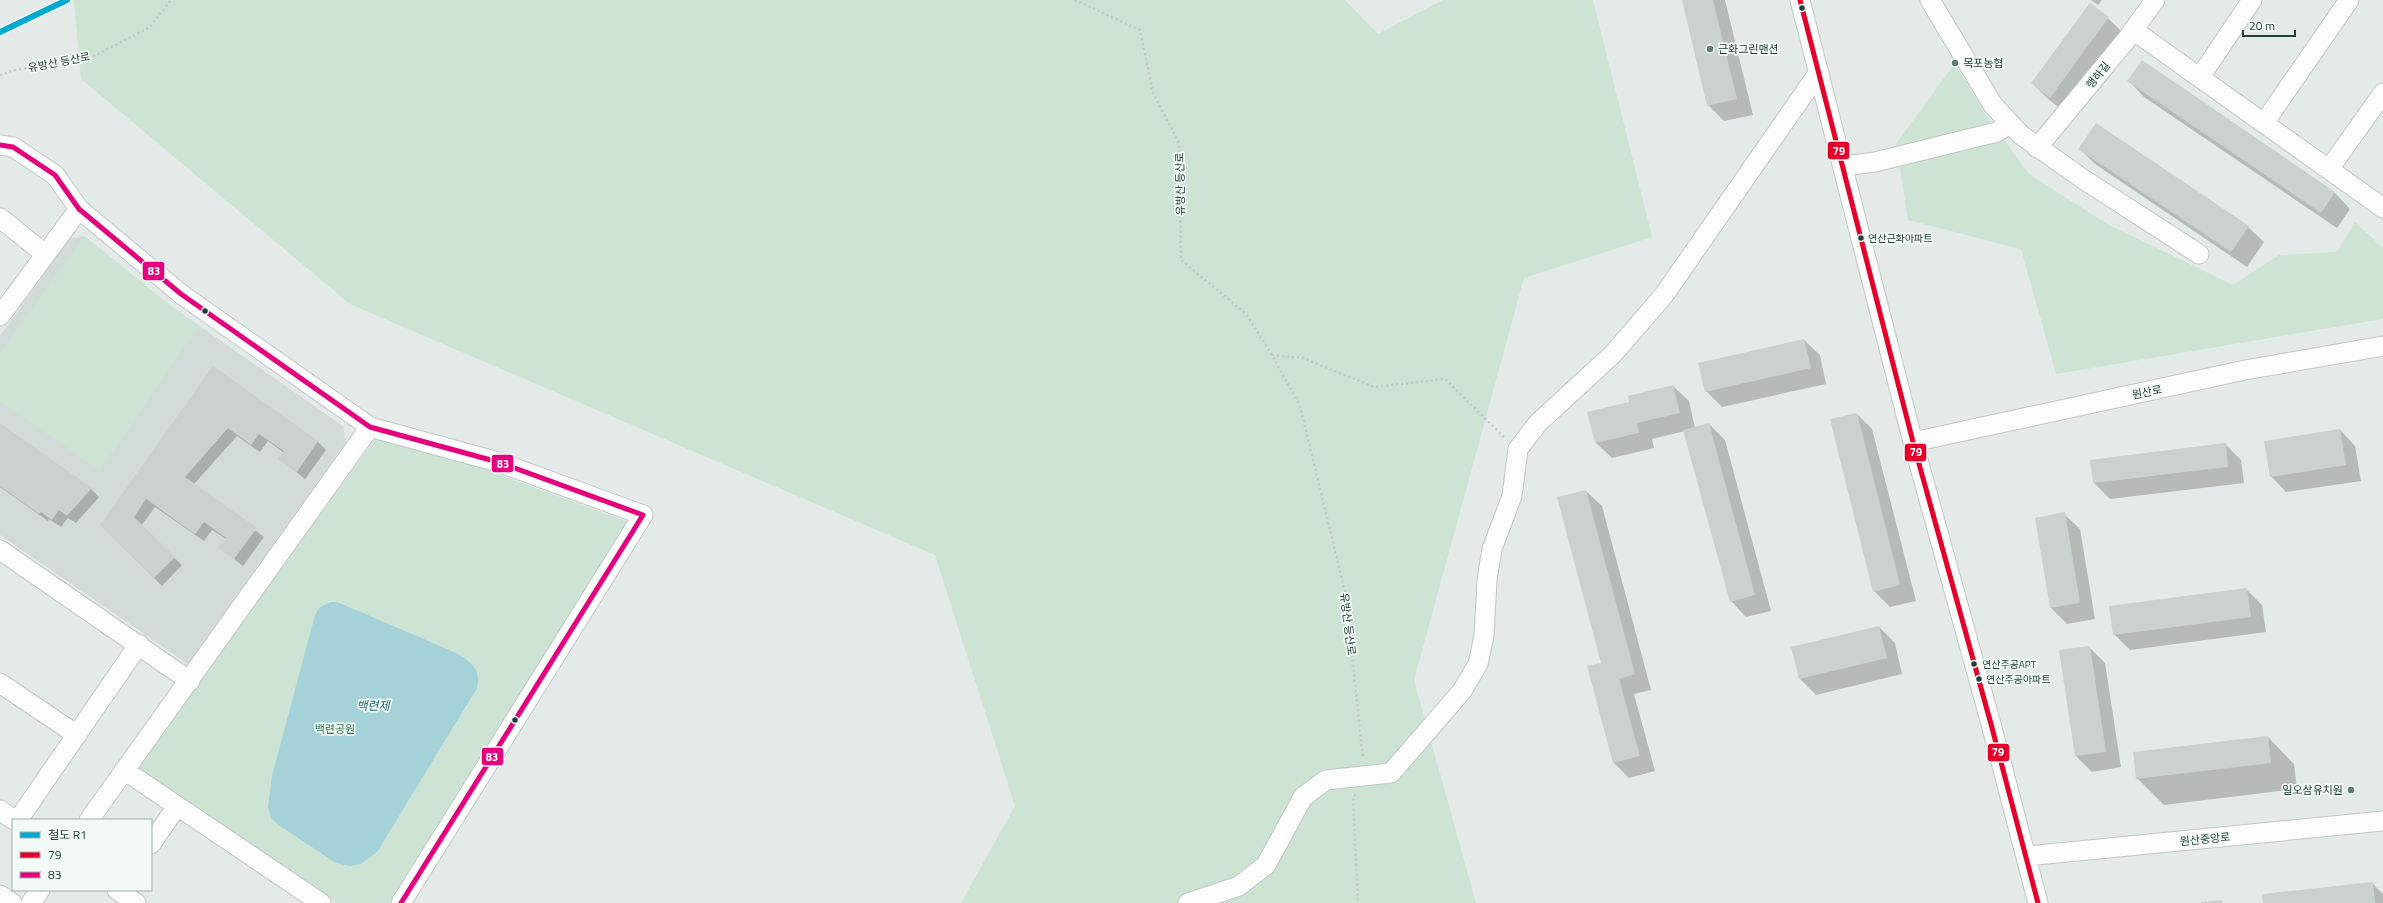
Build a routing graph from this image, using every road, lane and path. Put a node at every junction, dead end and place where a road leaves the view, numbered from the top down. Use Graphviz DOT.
graph roads {
  1 [pos="171,0"];
  2 [pos="1075,0"];
  3 [pos="1800,0"];
  4 [pos="1930,0"];
  5 [pos="2154,0"];
  6 [pos="2252,0"];
  7 [pos="2349,0"];
  8 [pos="2133,30"];
  9 [pos="1818,72"];
  10 [pos="0,75"];
  11 [pos="2200,77"];
  12 [pos="2383,92"];
  13 [pos="2264,123"];
  14 [pos="2010,124"];
  15 [pos="0,145"];
  16 [pos="2037,148"];
  17 [pos="1843,166"];
  18 [pos="2329,169"];
  19 [pos="2383,208"];
  20 [pos="79,209"];
  21 [pos="0,218"];
  22 [pos="45,254"];
  23 [pos="2199,254"];
  24 [pos="0,316"];
  25 [pos="2383,346"];
  26 [pos="1272,355"];
  27 [pos="370,427"];
  28 [pos="1913,442"];
  29 [pos="1518,449"];
  30 [pos="0,550"];
  31 [pos="139,644"];
  32 [pos="190,681"];
  33 [pos="0,683"];
  34 [pos="77,734"];
  35 [pos="124,770"];
  36 [pos="1359,776"];
  37 [pos="178,806"];
  38 [pos="0,810"];
  39 [pos="13,819"];
  40 [pos="19,819"];
  41 [pos="90,819"];
  42 [pos="2383,821"];
  43 [pos="152,843"];
  44 [pos="2027,856"];
  45 [pos="39,891"];
  46 [pos="119,891"];
  47 [pos="0,895"];
  48 [pos="12,903"];
  49 [pos="31,903"];
  50 [pos="136,903"];
  51 [pos="321,903"];
  52 [pos="401,903"];
  53 [pos="1188,903"];
  54 [pos="1358,903"];
  55 [pos="2038,903"];
  1 -- 10 [label="path, 유방산 등산로"];
  2 -- 26 [label="path, 유방산 등산로"];
  3 -- 9 [label="street"];
  4 -- 14 [label="street"];
  5 -- 8 [label="street, 행하길"];
  6 -- 11 [label="street"];
  7 -- 13 [label="street"];
  8 -- 11 [label="street"];
  8 -- 16 [label="street, 행하길"];
  9 -- 17 [label="street"];
  9 -- 29 [label="street"];
  11 -- 13 [label="street"];
  12 -- 18 [label="street"];
  13 -- 18 [label="street"];
  14 -- 16 [label="street"];
  14 -- 17 [label="street"];
  15 -- 20 [label="street"];
  16 -- 23 [label="street"];
  17 -- 28 [label="street"];
  18 -- 19 [label="street"];
  20 -- 22 [label="street"];
  20 -- 27 [label="street"];
  21 -- 22 [label="street"];
  22 -- 24 [label="street"];
  25 -- 28 [label="street, 원산로"];
  26 -- 29 [label="path"];
  26 -- 36 [label="path, 유방산 등산로"];
  27 -- 32 [label="street"];
  27 -- 52 [label="street"];
  28 -- 44 [label="street"];
  29 -- 36 [label="street"];
  30 -- 31 [label="street"];
  31 -- 32 [label="street"];
  31 -- 34 [label="street"];
  32 -- 35 [label="street"];
  33 -- 34 [label="street"];
  34 -- 40 [label="street"];
  35 -- 37 [label="street"];
  35 -- 41 [label="street"];
  36 -- 53 [label="street"];
  36 -- 54 [label="path, 유방산 등산로"];
  37 -- 43 [label="street"];
  37 -- 51 [label="street"];
  38 -- 39 [label="street"];
  42 -- 44 [label="street, 원산중앙로"];
  44 -- 55 [label="street"];
  45 -- 49 [label="street"];
  46 -- 50 [label="street"];
  47 -- 48 [label="street"];
}
